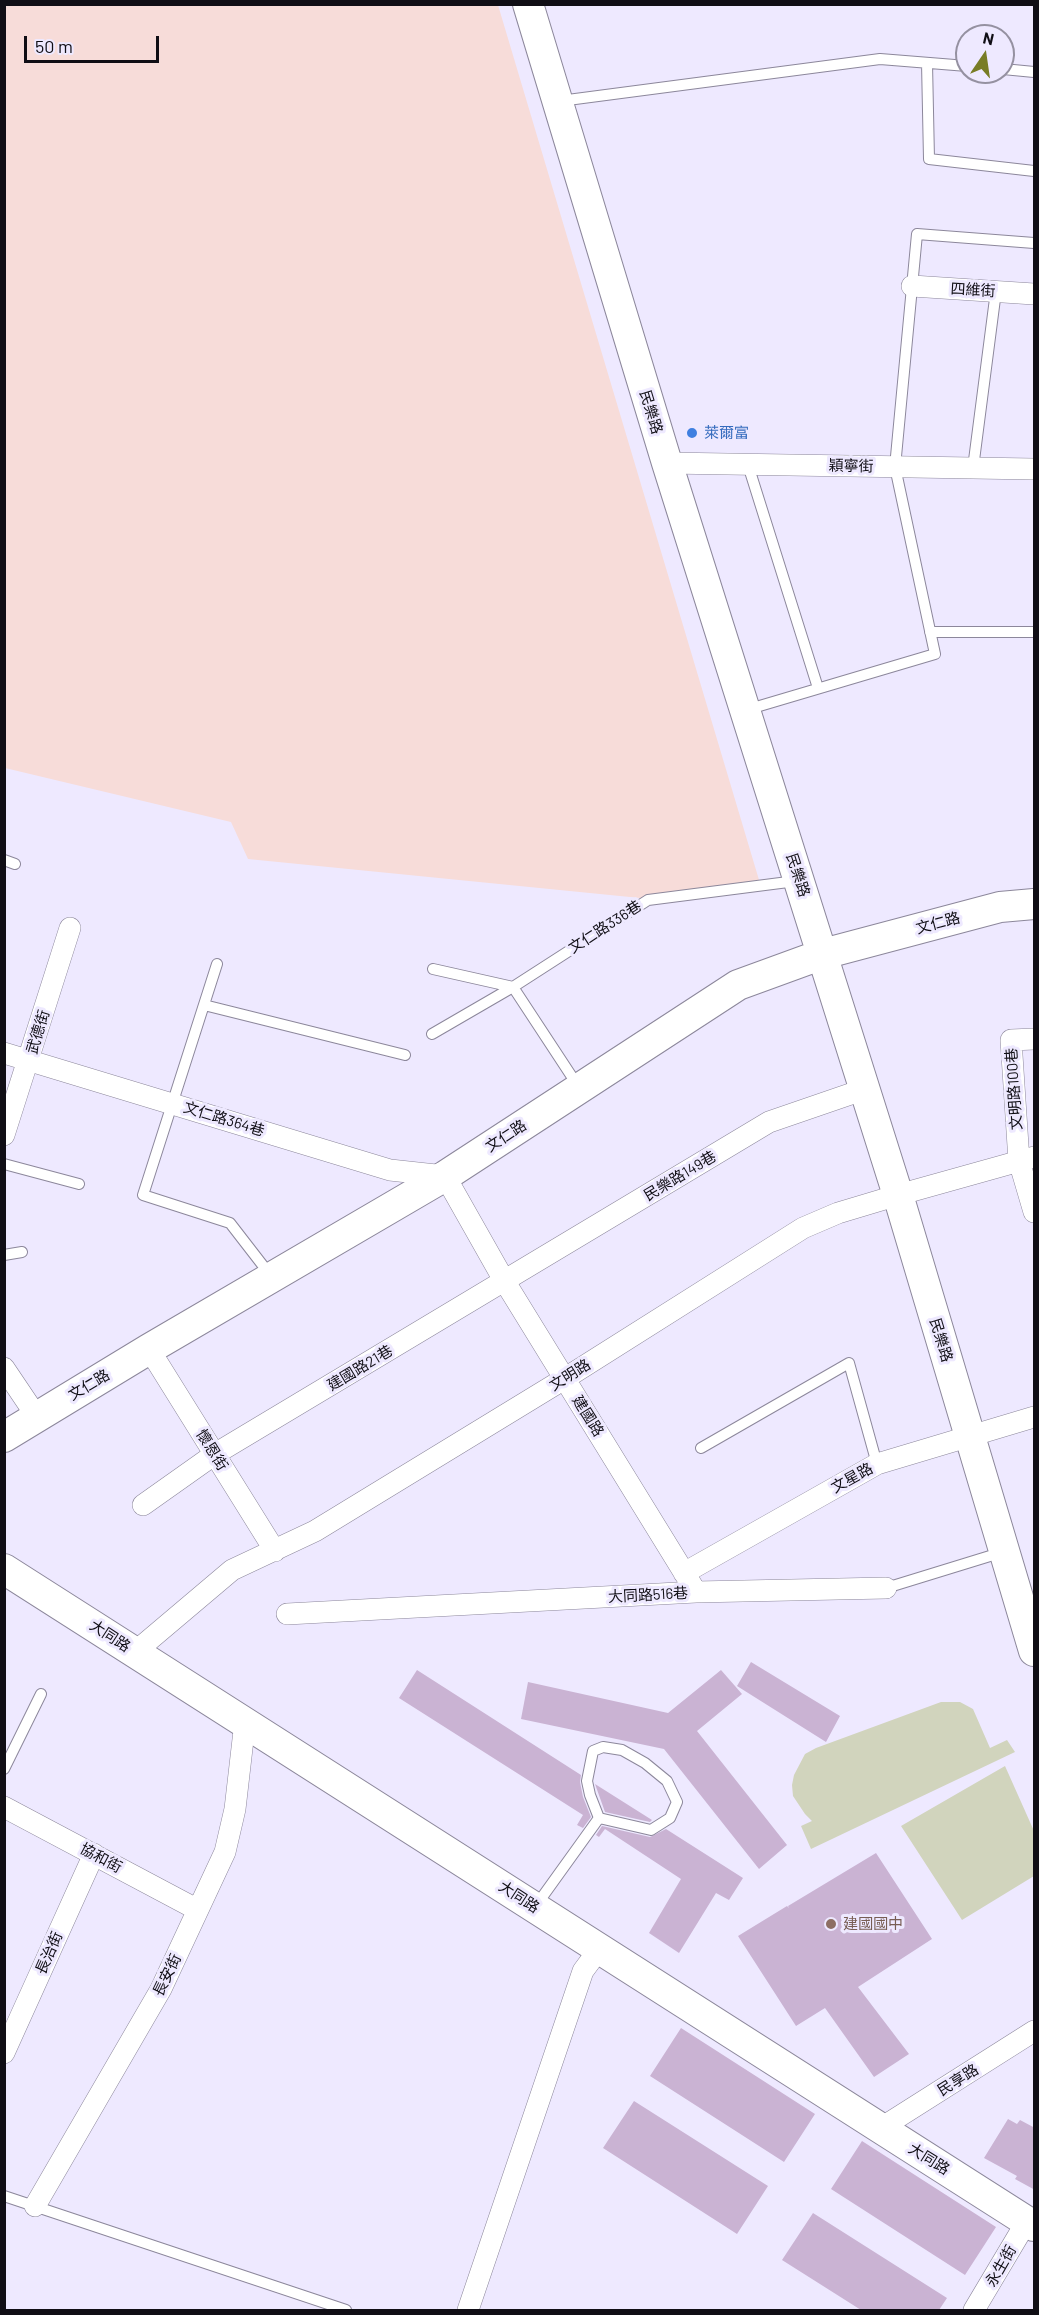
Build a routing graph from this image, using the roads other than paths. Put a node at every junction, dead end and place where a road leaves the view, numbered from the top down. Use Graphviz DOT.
graph roads {
  1 [pos="528,4"];
  2 [pos="927,63"];
  3 [pos="955,65"];
  4 [pos="1015,70"];
  5 [pos="1035,72"];
  6 [pos="557,101"];
  7 [pos="1035,171"];
  8 [pos="1035,243"];
  9 [pos="912,286"];
  10 [pos="996,291"];
  11 [pos="1035,294"];
  12 [pos="667,464"];
  13 [pos="748,465"];
  14 [pos="895,467"];
  15 [pos="973,468"];
  16 [pos="1035,469"];
  17 [pos="930,632"];
  18 [pos="1035,632"];
  19 [pos="818,688"];
  20 [pos="745,710"];
  21 [pos="800,880"];
  22 [pos="1035,904"];
  23 [pos="70,928"];
  24 [pos="823,954"];
  25 [pos="218,964"];
  26 [pos="433,969"];
  27 [pos="513,987"];
  28 [pos="204,1005"];
  29 [pos="432,1034"];
  30 [pos="1035,1039"];
  31 [pos="4,1053"];
  32 [pos="405,1055"];
  33 [pos="29,1060"];
  34 [pos="579,1089"];
  35 [pos="865,1089"];
  36 [pos="172,1104"];
  37 [pos="4,1135"];
  38 [pos="1027,1159"];
  39 [pos="4,1164"];
  40 [pos="445,1176"];
  41 [pos="79,1184"];
  42 [pos="898,1195"];
  43 [pos="1035,1212"];
  44 [pos="22,1252"];
  45 [pos="4,1255"];
  46 [pos="272,1277"];
  47 [pos="505,1282"];
  48 [pos="149,1349"];
  49 [pos="4,1368"];
  50 [pos="564,1379"];
  51 [pos="37,1417"];
  52 [pos="1035,1417"];
  53 [pos="970,1435"];
  54 [pos="4,1437"];
  55 [pos="701,1448"];
  56 [pos="215,1454"];
  57 [pos="877,1464"];
  58 [pos="143,1505"];
  59 [pos="275,1551"];
  60 [pos="1005,1551"];
  61 [pos="4,1569"];
  62 [pos="684,1573"];
  63 [pos="886,1587"];
  64 [pos="696,1592"];
  65 [pos="286,1614"];
  66 [pos="1033,1642"];
  67 [pos="135,1652"];
  68 [pos="41,1694"];
  69 [pos="245,1722"];
  70 [pos="4,1769"];
  71 [pos="4,1807"];
  72 [pos="599,1818"];
  73 [pos="94,1854"];
  74 [pos="535,1907"];
  75 [pos="198,1910"];
  76 [pos="600,1948"];
  77 [pos="10,2026"];
  78 [pos="1035,2031"];
  79 [pos="4,2053"];
  80 [pos="881,2128"];
  81 [pos="4,2196"];
  82 [pos="35,2206"];
  83 [pos="1031,2223"];
  84 [pos="346,2310"];
  85 [pos="468,2310"];
  86 [pos="974,2310"];
  1 -- 6 [label="main road, 民樂路"];
  2 -- 3 [label="lane"];
  2 -- 6 [label="lane"];
  2 -- 7 [label="lane"];
  4 -- 5 [label="lane"];
  6 -- 12 [label="main road, 民樂路"];
  8 -- 9 [label="lane"];
  9 -- 10 [label="street, 四維街"];
  9 -- 14 [label="lane"];
  10 -- 11 [label="street, 四維街"];
  10 -- 15 [label="lane"];
  12 -- 13 [label="street, 穎寧街"];
  12 -- 20 [label="main road, 民樂路"];
  13 -- 14 [label="street, 穎寧街"];
  13 -- 19 [label="lane"];
  14 -- 15 [label="street, 穎寧街"];
  14 -- 17 [label="lane"];
  15 -- 16 [label="street, 穎寧街"];
  17 -- 18 [label="lane"];
  17 -- 19 [label="lane"];
  19 -- 20 [label="lane"];
  20 -- 21 [label="main road, 民樂路"];
  21 -- 24 [label="main road, 民樂路"];
  21 -- 27 [label="lane, 文仁路336巷"];
  22 -- 24 [label="main road, 文仁路"];
  23 -- 33 [label="street, 武德街"];
  24 -- 34 [label="main road, 文仁路"];
  24 -- 35 [label="main road, 民樂路"];
  25 -- 28 [label="lane"];
  26 -- 27 [label="lane"];
  27 -- 29 [label="lane, 文仁路336巷"];
  27 -- 34 [label="lane"];
  28 -- 32 [label="lane"];
  28 -- 36 [label="lane"];
  30 -- 38 [label="street, 文明路100巷"];
  31 -- 33 [label="street, 文仁路364巷"];
  33 -- 36 [label="street, 文仁路364巷"];
  33 -- 37 [label="street, 武德街"];
  34 -- 40 [label="main road, 文仁路"];
  35 -- 42 [label="main road, 民樂路"];
  35 -- 47 [label="street, 民樂路149巷"];
  36 -- 40 [label="street, 文仁路364巷"];
  36 -- 46 [label="lane"];
  38 -- 42 [label="street, 文明路"];
  38 -- 43 [label="street"];
  39 -- 41 [label="lane"];
  40 -- 46 [label="main road, 文仁路"];
  40 -- 47 [label="street, 建國路"];
  42 -- 50 [label="street, 文明路"];
  42 -- 53 [label="main road, 民樂路"];
  44 -- 45 [label="lane"];
  46 -- 48 [label="main road, 文仁路"];
  47 -- 50 [label="street, 建國路"];
  47 -- 56 [label="street, 建國路21巷"];
  48 -- 51 [label="main road, 文仁路"];
  48 -- 56 [label="street, 懷恩街"];
  49 -- 51 [label="street"];
  50 -- 59 [label="street, 文明路"];
  50 -- 62 [label="street, 建國路"];
  51 -- 54 [label="main road, 文仁路"];
  52 -- 53 [label="street, 文星路"];
  53 -- 57 [label="street, 文星路"];
  53 -- 60 [label="main road, 民樂路"];
  55 -- 57 [label="lane"];
  56 -- 58 [label="street, 建國路21巷"];
  56 -- 59 [label="street, 懷恩街"];
  57 -- 62 [label="street, 文星路"];
  59 -- 67 [label="street, 文明路"];
  60 -- 63 [label="lane, 大同路516巷"];
  60 -- 66 [label="main road, 民樂路"];
  61 -- 67 [label="main road, 大同路"];
  62 -- 64 [label="street, 建國路"];
  63 -- 64 [label="street, 大同路516巷"];
  64 -- 65 [label="street, 大同路516巷"];
  67 -- 69 [label="main road, 大同路"];
  68 -- 70 [label="lane"];
  69 -- 74 [label="main road, 大同路"];
  69 -- 75 [label="street, 長安街"];
  71 -- 73 [label="street, 協和街"];
  72 -- 72 [label="lane"];
  72 -- 74 [label="lane"];
  73 -- 75 [label="street, 協和街"];
  73 -- 77 [label="street, 長治街"];
  74 -- 76 [label="main road, 大同路"];
  75 -- 82 [label="street, 長安街"];
  76 -- 80 [label="main road, 大同路"];
  76 -- 85 [label="street"];
  77 -- 79 [label="street, 長治街"];
  78 -- 80 [label="street, 民享路"];
  80 -- 83 [label="main road, 大同路"];
  81 -- 82 [label="lane"];
  82 -- 84 [label="lane"];
  83 -- 86 [label="street, 永生街"];
}
